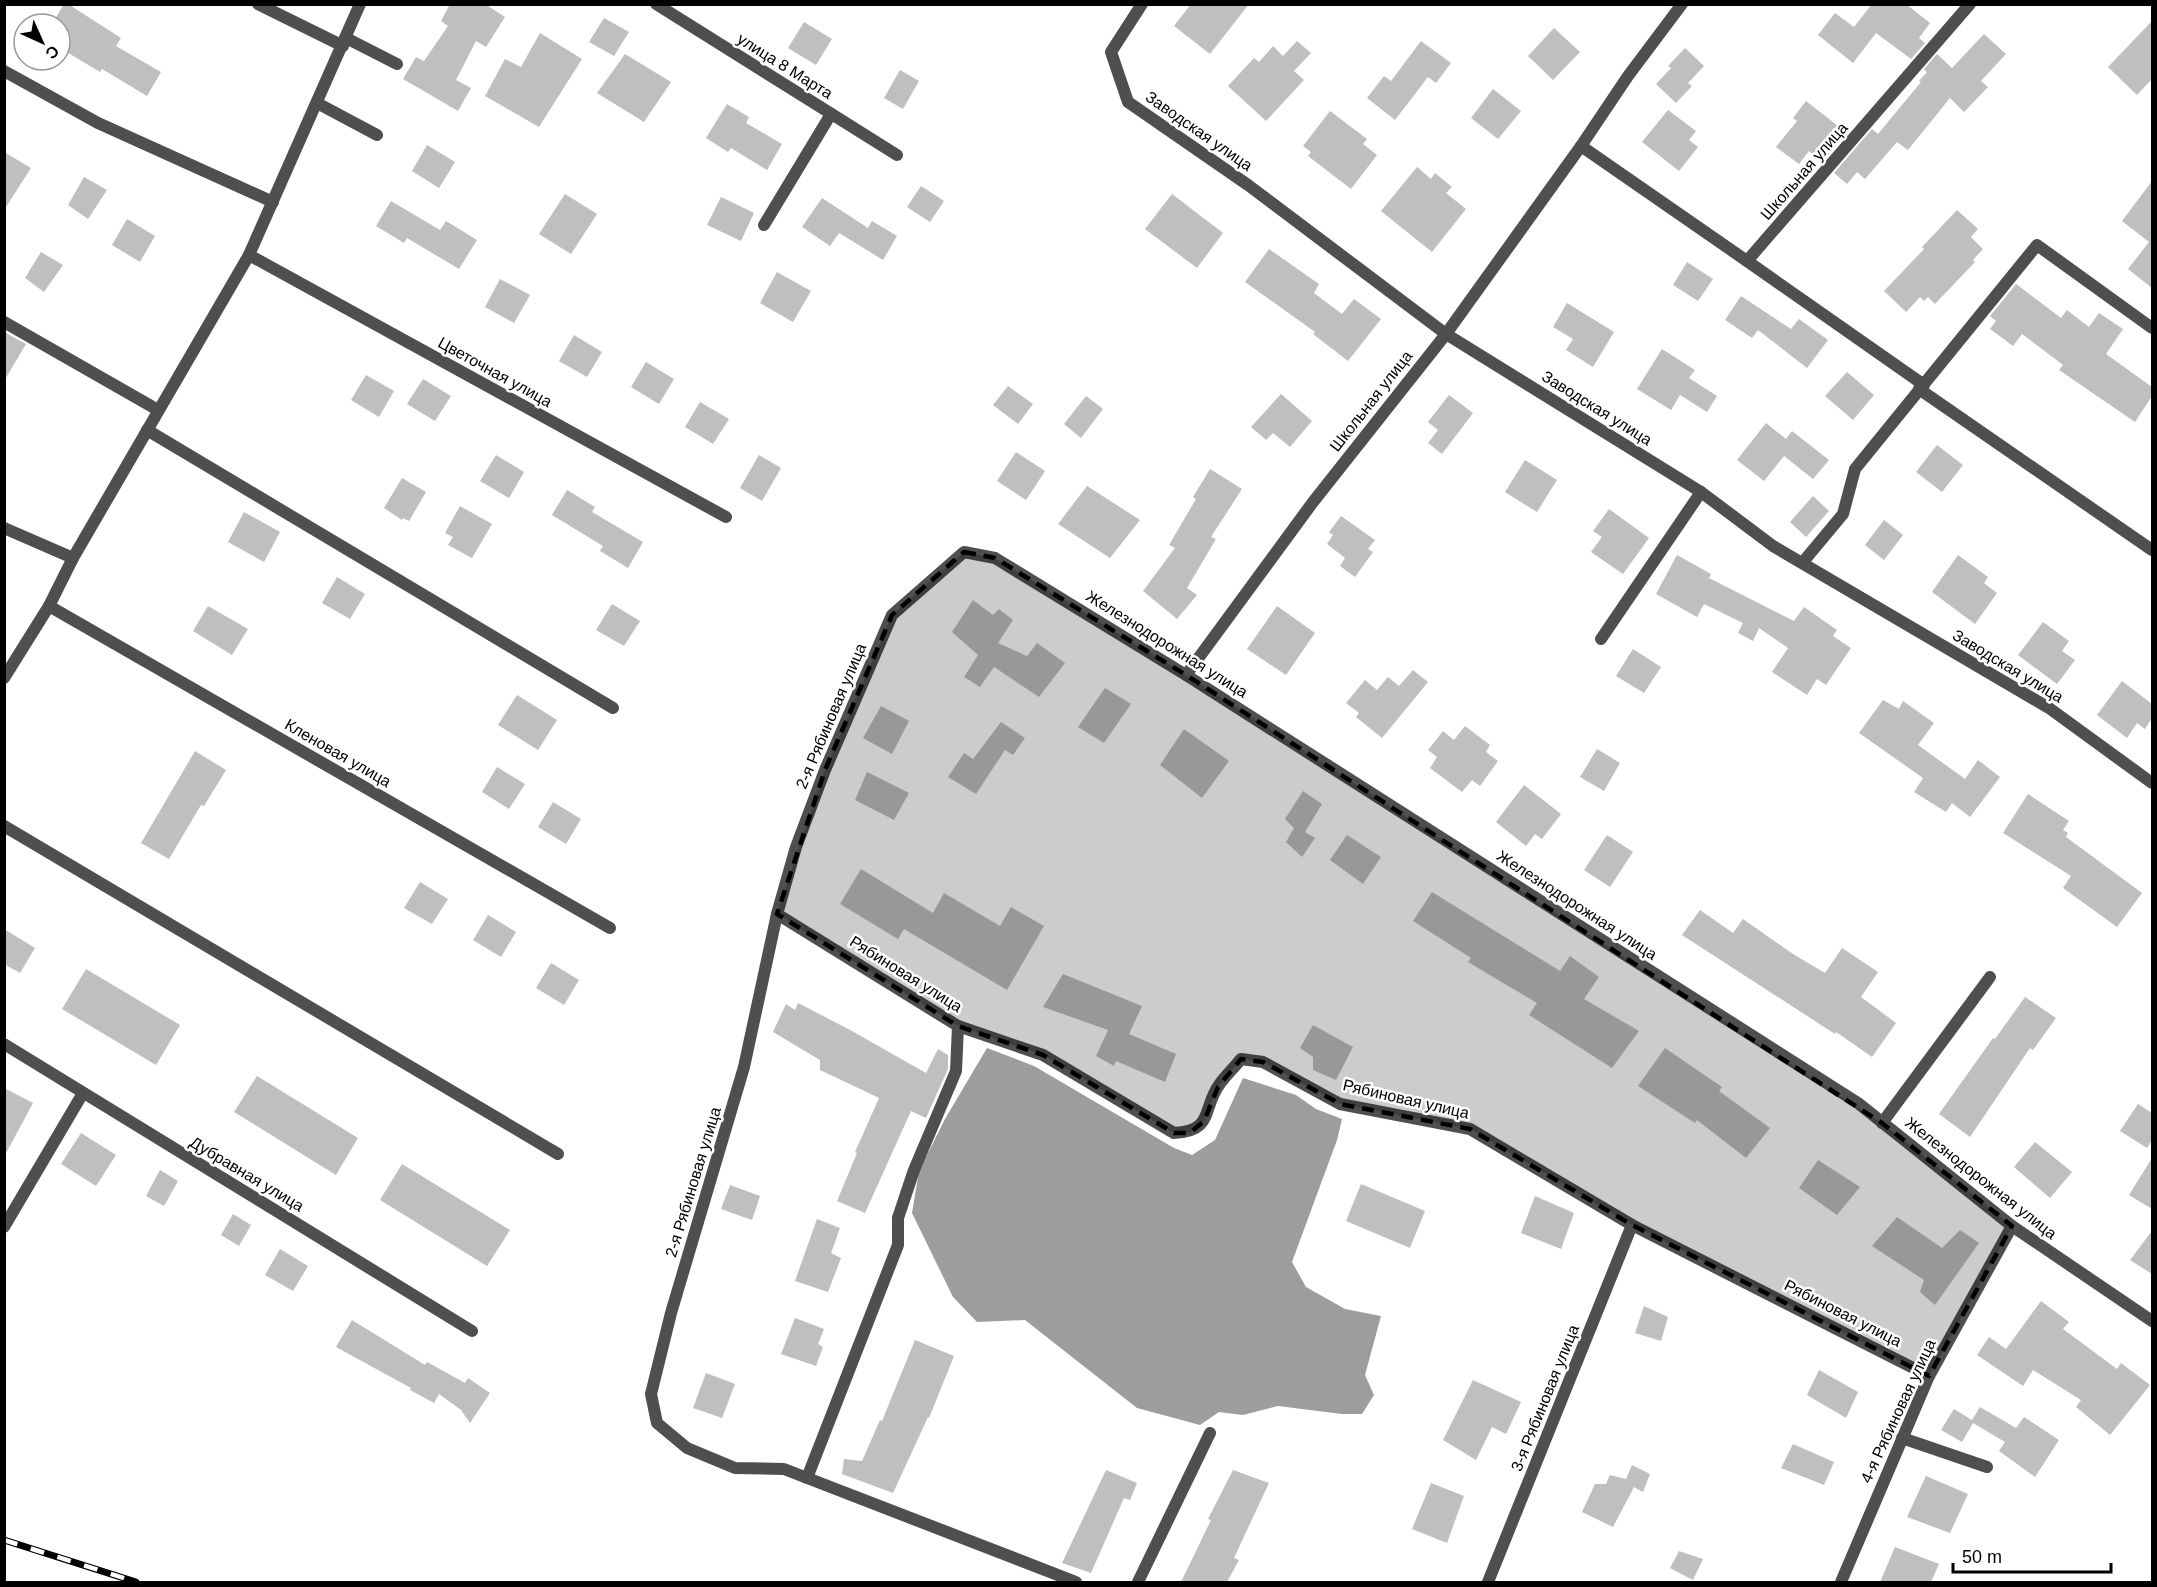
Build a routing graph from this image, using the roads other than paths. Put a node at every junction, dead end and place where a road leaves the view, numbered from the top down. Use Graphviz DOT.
graph roads {
  1 [pos="258,4"];
  2 [pos="360,4"];
  3 [pos="656,4"];
  4 [pos="1142,4"];
  5 [pos="1682,4"];
  6 [pos="1970,4"];
  7 [pos="344,42"];
  8 [pos="397,64"];
  9 [pos="4,70"];
  10 [pos="317,103"];
  11 [pos="831,114"];
  12 [pos="377,135"];
  13 [pos="1581,146"];
  14 [pos="897,155"];
  15 [pos="273,202"];
  16 [pos="764,225"];
  17 [pos="249,255"];
  18 [pos="1747,261"];
  19 [pos="4,322"];
  20 [pos="2152,328"];
  21 [pos="1446,334"];
  22 [pos="1921,387"];
  23 [pos="158,410"];
  24 [pos="147,429"];
  25 [pos="1701,492"];
  26 [pos="726,517"];
  27 [pos="4,528"];
  28 [pos="2152,550"];
  29 [pos="964,552"];
  30 [pos="73,558"];
  31 [pos="1803,562"];
  32 [pos="50,606"];
  33 [pos="1601,639"];
  34 [pos="1186,675"];
  35 [pos="4,678"];
  36 [pos="613,708"];
  37 [pos="2152,783"];
  38 [pos="4,826"];
  39 [pos="777,914"];
  40 [pos="610,928"];
  41 [pos="1990,977"];
  42 [pos="958,1026"];
  43 [pos="4,1044"];
  44 [pos="83,1093"];
  45 [pos="1882,1123"];
  46 [pos="558,1154"];
  47 [pos="1632,1225"];
  48 [pos="2012,1226"];
  49 [pos="4,1227"];
  50 [pos="2152,1321"];
  51 [pos="472,1331"];
  52 [pos="1929,1376"];
  53 [pos="1210,1433"];
  54 [pos="1902,1438"];
  55 [pos="1987,1467"];
  56 [pos="807,1478"];
  57 [pos="1076,1582"];
  58 [pos="1138,1582"];
  59 [pos="1488,1582"];
  60 [pos="1842,1582"];
  1 -- 7 [label="street"];
  2 -- 7 [label="street"];
  3 -- 11 [label="street, улица 8 Марта"];
  4 -- 21 [label="street, Заводская улица"];
  5 -- 13 [label="street, Школьная улица"];
  6 -- 18 [label="street, Школьная улица"];
  7 -- 8 [label="street"];
  7 -- 10 [label="street"];
  9 -- 15 [label="street"];
  10 -- 12 [label="street"];
  10 -- 15 [label="street"];
  11 -- 14 [label="street, улица 8 Марта"];
  11 -- 16 [label="street"];
  13 -- 18 [label="street"];
  13 -- 21 [label="street, Школьная улица"];
  15 -- 17 [label="street"];
  17 -- 23 [label="street"];
  17 -- 26 [label="street, Цветочная улица"];
  18 -- 22 [label="street"];
  19 -- 23 [label="street"];
  20 -- 22 [label="street"];
  21 -- 25 [label="street, Заводская улица"];
  21 -- 34 [label="street, Школьная улица"];
  22 -- 28 [label="street"];
  22 -- 31 [label="street"];
  23 -- 24 [label="street"];
  24 -- 30 [label="street"];
  24 -- 36 [label="street"];
  25 -- 31 [label="street, Заводская улица"];
  25 -- 33 [label="street"];
  27 -- 30 [label="street"];
  29 -- 34 [label="street, Железнодорожная улица"];
  29 -- 39 [label="street, 2-я Рябиновая улица"];
  30 -- 32 [label="street"];
  31 -- 37 [label="street, Заводская улица"];
  32 -- 35 [label="street"];
  32 -- 40 [label="street, Кленовая улица"];
  34 -- 45 [label="street, Железнодорожная улица"];
  38 -- 46 [label="street"];
  39 -- 42 [label="street, Рябиновая улица"];
  39 -- 56 [label="street, 2-я Рябиновая улица"];
  41 -- 45 [label="street"];
  42 -- 47 [label="street, Рябиновая улица"];
  42 -- 56 [label="street"];
  43 -- 44 [label="street, Дубравная улица"];
  44 -- 49 [label="street"];
  44 -- 51 [label="street, Дубравная улица"];
  45 -- 48 [label="street, Железнодорожная улица"];
  47 -- 52 [label="street, Рябиновая улица"];
  47 -- 59 [label="street, 3-я Рябиновая улица"];
  48 -- 50 [label="street, Железнодорожная улица"];
  48 -- 52 [label="street, 4-я Рябиновая улица"];
  52 -- 54 [label="street, 4-я Рябиновая улица"];
  53 -- 58 [label="street"];
  54 -- 55 [label="street"];
  54 -- 60 [label="street, 4-я Рябиновая улица"];
  56 -- 57 [label="street, 2-я Рябиновая улица"];
}
